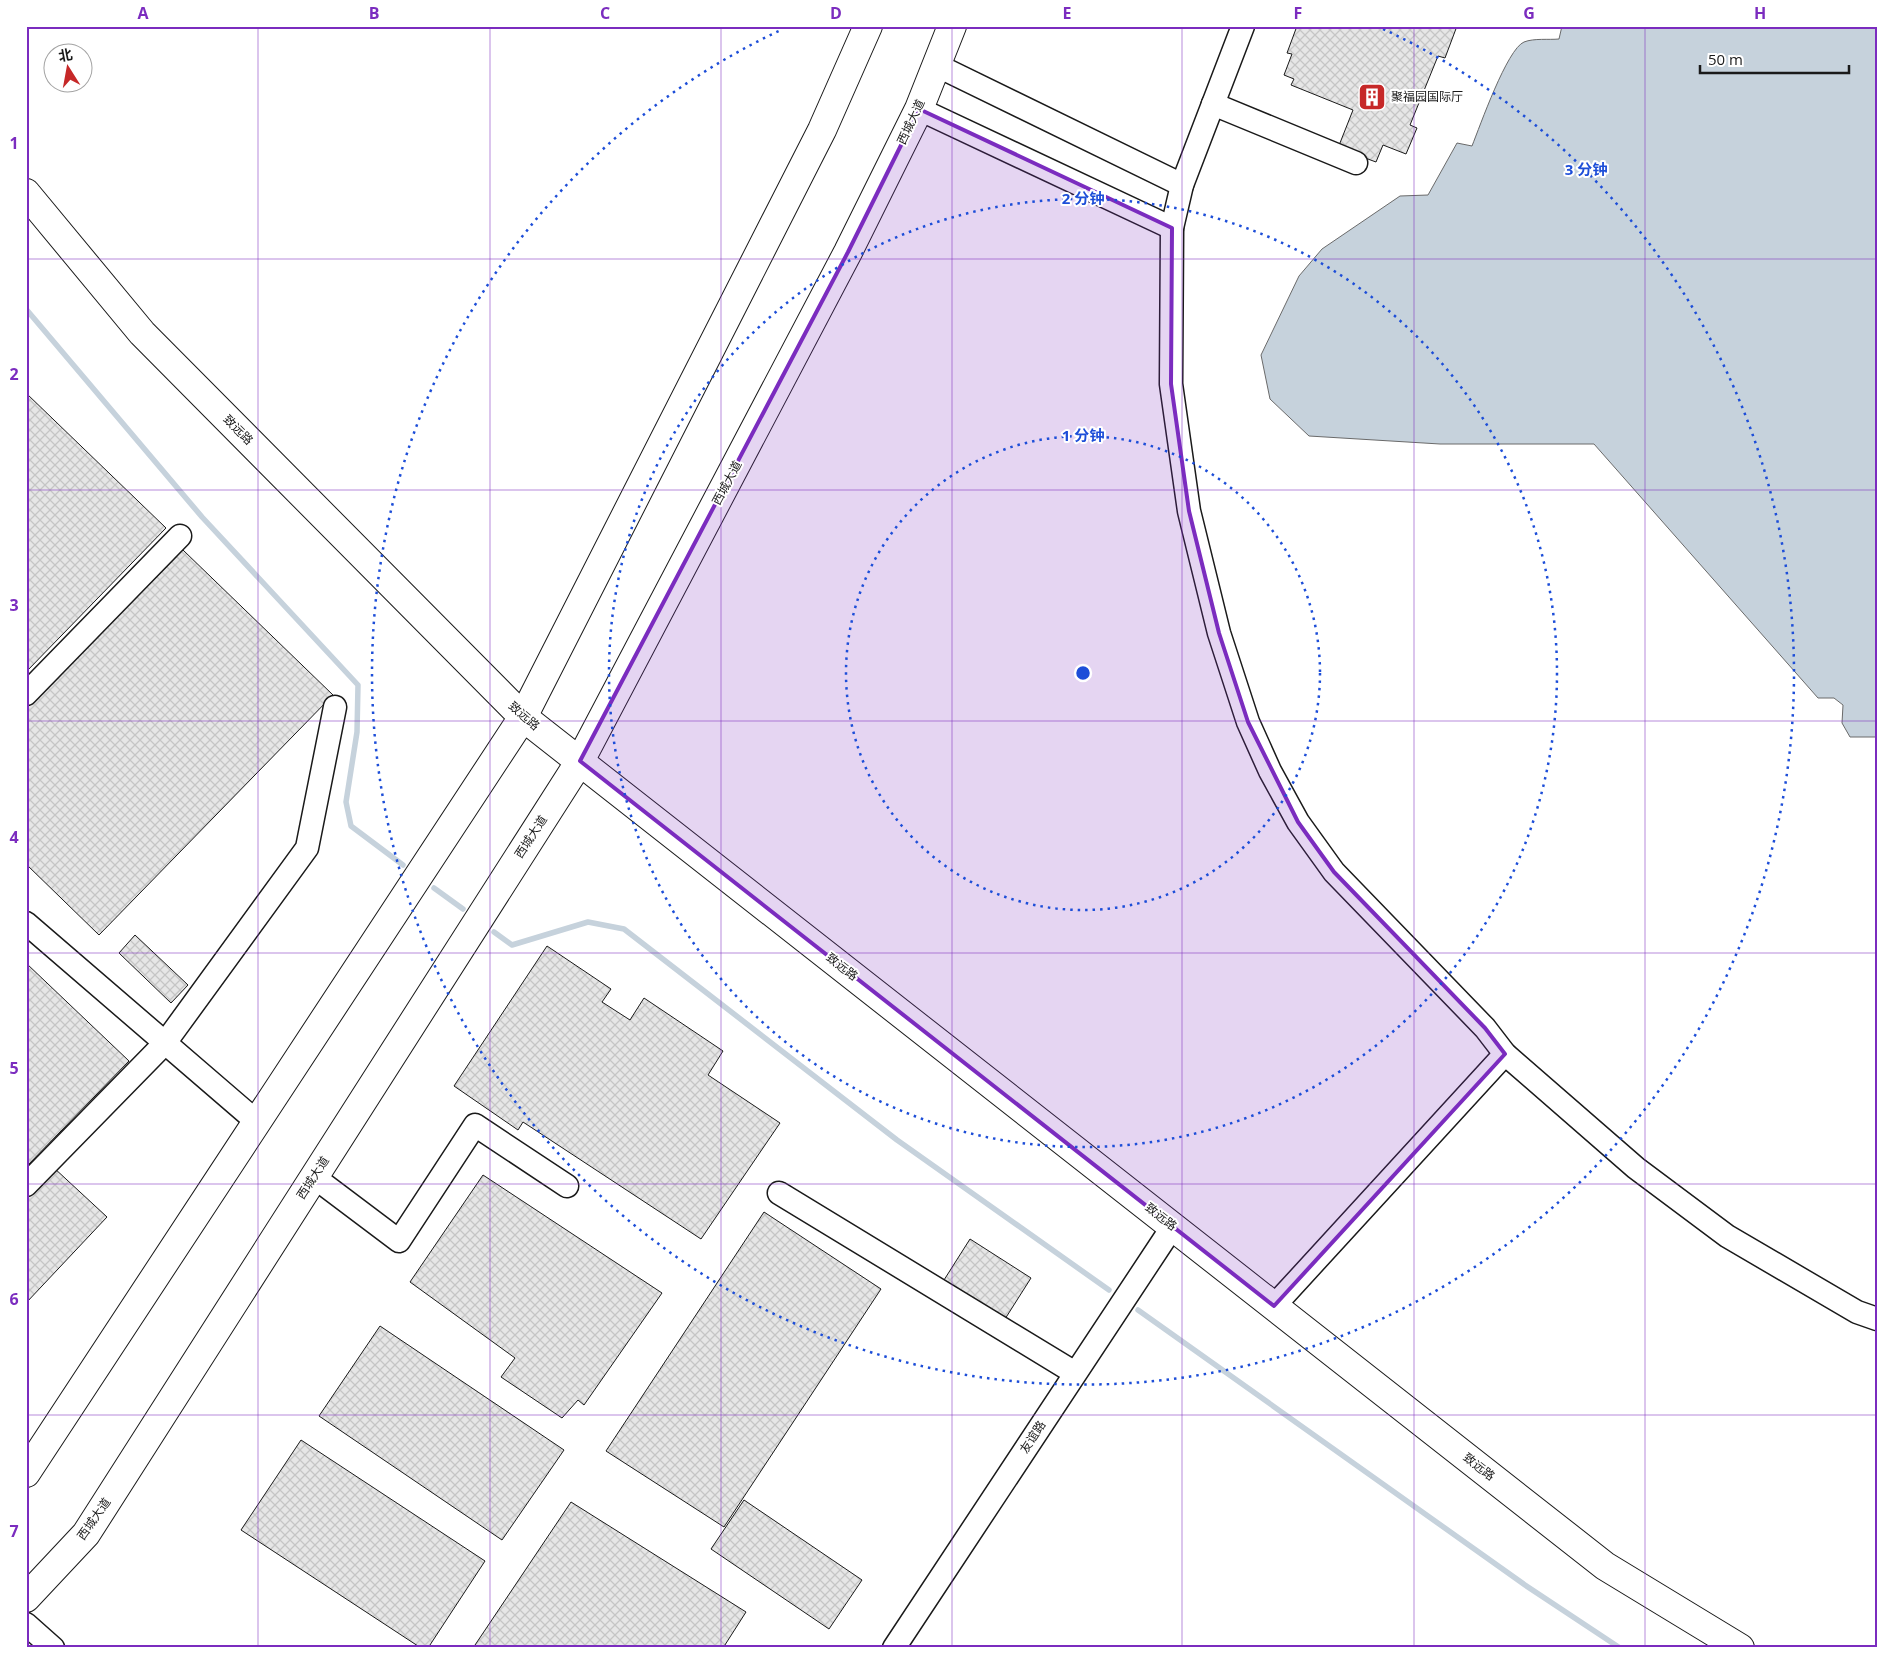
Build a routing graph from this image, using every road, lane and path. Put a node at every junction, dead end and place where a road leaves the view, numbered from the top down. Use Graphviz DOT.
graph roads {
  1 [pos="868,26"];
  2 [pos="952,26"];
  3 [pos="1243,26"];
  4 [pos="936,65"];
  5 [pos="1213,104"];
  6 [pos="919,109"];
  7 [pos="1356,163"];
  8 [pos="1182,185"];
  9 [pos="26,193"];
  10 [pos="1172,228"];
  11 [pos="180,536"];
  12 [pos="26,694"];
  13 [pos="335,707"];
  14 [pos="523,717"];
  15 [pos="580,761"];
  16 [pos="26,923"];
  17 [pos="165,1043"];
  18 [pos="1505,1054"];
  19 [pos="257,1122"];
  20 [pos="314,1177"];
  21 [pos="26,1185"];
  22 [pos="568,1186"];
  23 [pos="779,1193"];
  24 [pos="1173,1226"];
  25 [pos="1274,1306"];
  26 [pos="1877,1318"];
  27 [pos="1076,1373"];
  28 [pos="26,1473"];
  29 [pos="26,1598"];
  30 [pos="26,1624"];
  31 [pos="53,1648"];
  32 [pos="894,1648"];
  33 [pos="1740,1648"];
  1 -- 14 [label="main road"];
  2 -- 4 [label="main road, 西城大道"];
  3 -- 5 [label="street"];
  4 -- 6 [label="main road, 西城大道"];
  4 -- 8 [label="street"];
  5 -- 7 [label="street"];
  5 -- 8 [label="street"];
  6 -- 10 [label="street"];
  6 -- 15 [label="main road, 西城大道"];
  8 -- 10 [label="street"];
  9 -- 14 [label="main road, 致远路"];
  10 -- 18 [label="street"];
  11 -- 12 [label="street"];
  13 -- 17 [label="street"];
  14 -- 15 [label="main road, 致远路"];
  14 -- 19 [label="main road"];
  15 -- 20 [label="main road, 西城大道"];
  15 -- 24 [label="main road, 致远路"];
  16 -- 17 [label="street"];
  17 -- 19 [label="street"];
  17 -- 21 [label="street"];
  18 -- 25 [label="street"];
  18 -- 26 [label="street"];
  19 -- 28 [label="main road"];
  20 -- 22 [label="street"];
  20 -- 29 [label="main road, 西城大道"];
  23 -- 27 [label="street"];
  24 -- 25 [label="main road, 致远路"];
  24 -- 27 [label="street, 友谊路"];
  25 -- 33 [label="main road, 致远路"];
  27 -- 32 [label="street, 友谊路"];
  30 -- 31 [label="street"];
}
